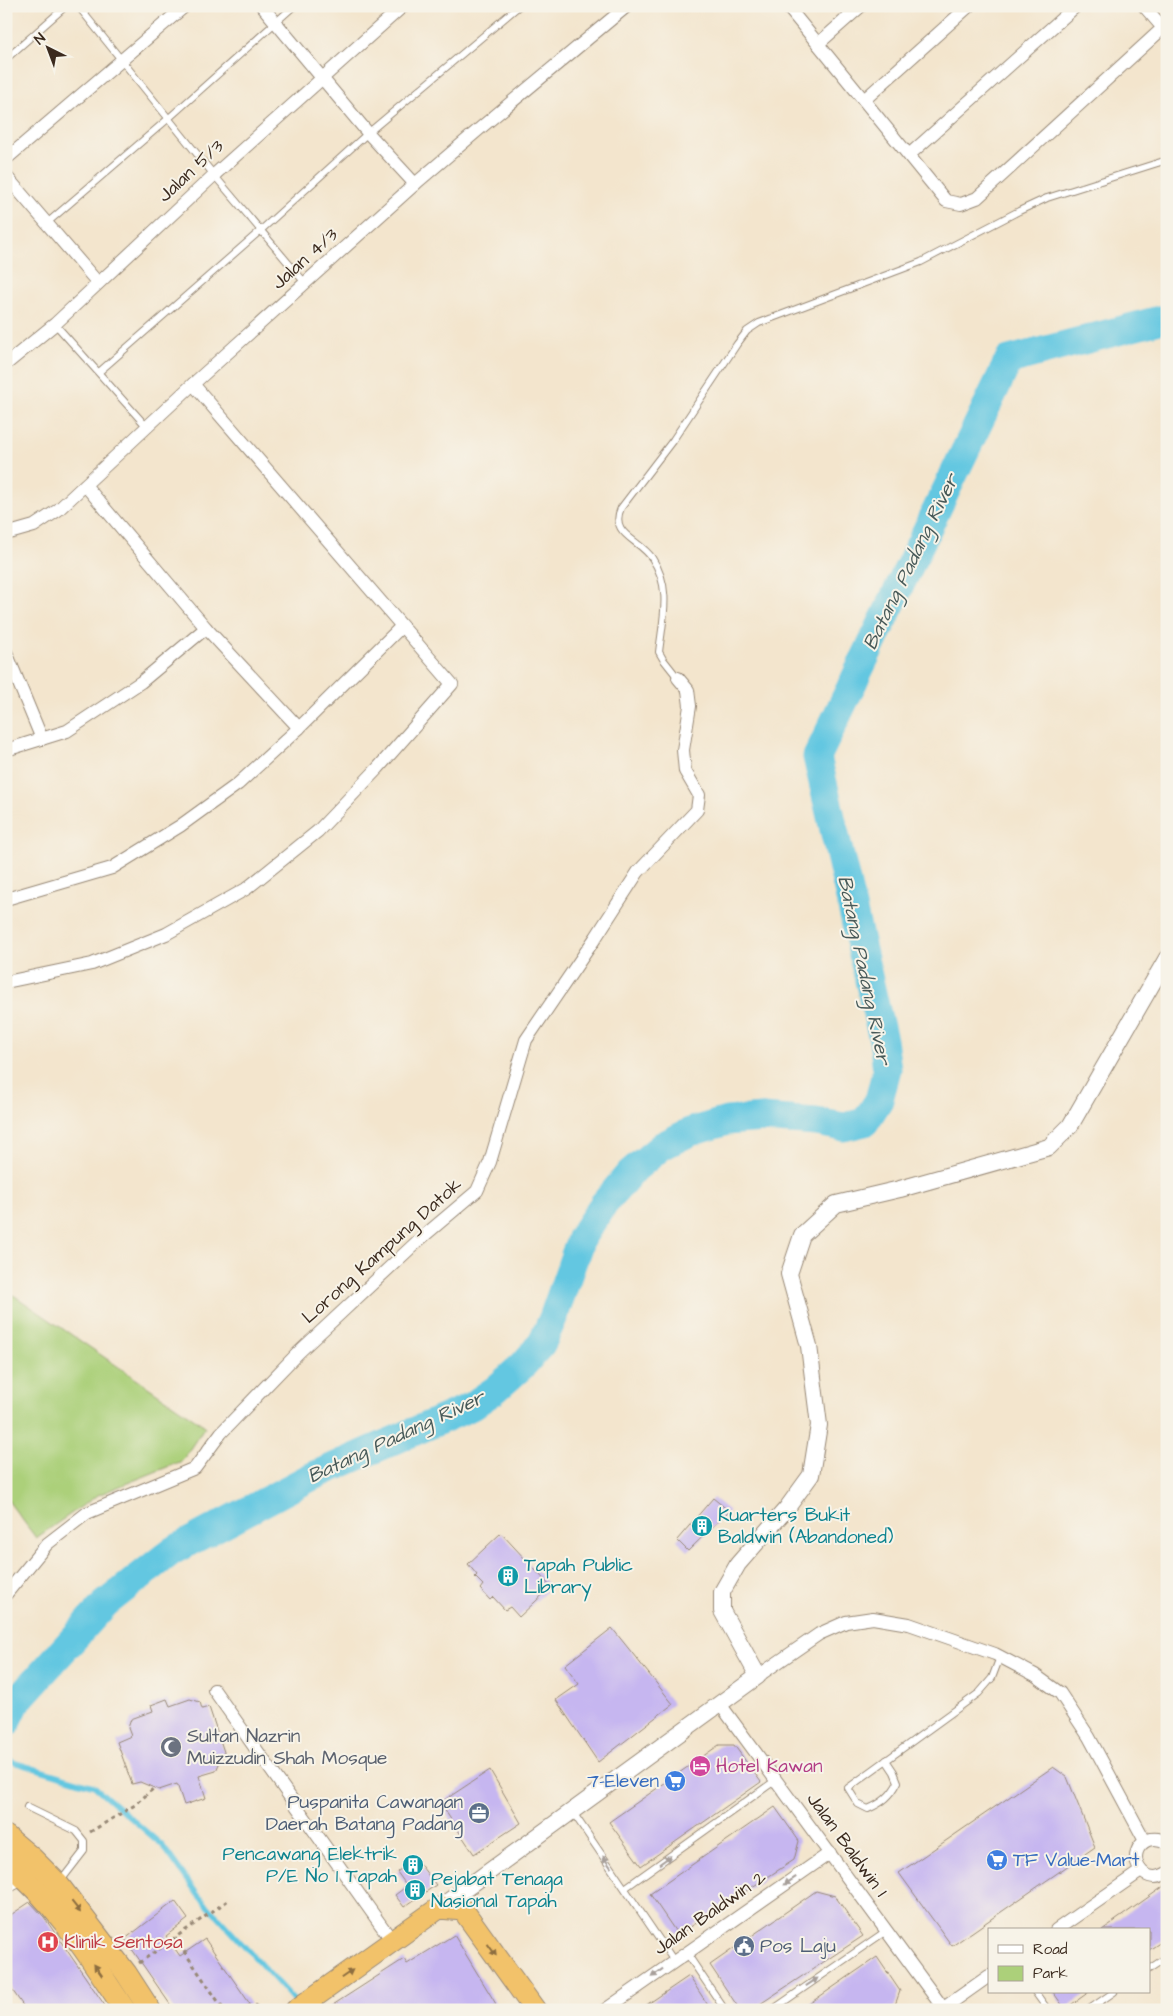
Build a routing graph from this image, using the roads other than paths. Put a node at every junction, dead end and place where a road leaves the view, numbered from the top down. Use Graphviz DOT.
graph roads {
  1 [pos="66,6"];
  2 [pos="78,6"];
  3 [pos="185,6"];
  4 [pos="262,6"];
  5 [pos="294,6"];
  6 [pos="403,6"];
  7 [pos="519,6"];
  8 [pos="627,6"];
  9 [pos="786,6"];
  10 [pos="861,6"];
  11 [pos="969,6"];
  12 [pos="1076,6"];
  13 [pos="1144,6"];
  14 [pos="276,23"];
  15 [pos="818,44"];
  16 [pos="6,59"];
  17 [pos="121,62"];
  18 [pos="321,78"];
  19 [pos="864,100"];
  20 [pos="169,118"];
  21 [pos="368,133"];
  22 [pos="909,155"];
  23 [pos="6,158"];
  24 [pos="1167,160"];
  25 [pos="214,175"];
  26 [pos="6,176"];
  27 [pos="415,184"];
  28 [pos="47,223"];
  29 [pos="260,231"];
  30 [pos="98,283"];
  31 [pos="306,284"];
  32 [pos="55,324"];
  33 [pos="6,364"];
  34 [pos="98,372"];
  35 [pos="193,384"];
  36 [pos="148,427"];
  37 [pos="85,485"];
  38 [pos="6,534"];
  39 [pos="401,626"];
  40 [pos="206,628"];
  41 [pos="6,652"];
  42 [pos="678,678"];
  43 [pos="299,728"];
  44 [pos="42,739"];
  45 [pos="6,750"];
  46 [pos="6,899"];
  47 [pos="1167,958"];
  48 [pos="6,982"];
  49 [pos="6,1594"];
  50 [pos="1000,1657"];
  51 [pos="758,1676"];
  52 [pos="214,1690"];
  53 [pos="721,1704"];
  54 [pos="886,1760"];
  55 [pos="776,1780"];
  56 [pos="27,1807"];
  57 [pos="572,1811"];
  58 [pos="6,1836"];
  59 [pos="1145,1841"];
  60 [pos="1167,1843"];
  61 [pos="830,1853"];
  62 [pos="20,1868"];
  63 [pos="1141,1871"];
  64 [pos="1167,1872"];
  65 [pos="477,1880"];
  66 [pos="58,1884"];
  67 [pos="625,1888"];
  68 [pos="6,1891"];
  69 [pos="439,1908"];
  70 [pos="463,1910"];
  71 [pos="1059,1928"];
  72 [pos="886,1931"];
  73 [pos="393,1942"];
  74 [pos="686,1952"];
  75 [pos="1167,1957"];
  76 [pos="674,1961"];
  77 [pos="1150,1968"];
  78 [pos="988,1977"];
  79 [pos="1036,1994"];
  80 [pos="1111,1994"];
  81 [pos="301,2006"];
  82 [pos="608,2007"];
  83 [pos="942,2009"];
  84 [pos="125,2010"];
  85 [pos="150,2010"];
  86 [pos="535,2010"];
  87 [pos="725,2010"];
  88 [pos="772,2010"];
  89 [pos="1048,2010"];
  90 [pos="1088,2010"];
  1 -- 16 [label="lane"];
  2 -- 17 [label="lane"];
  3 -- 17 [label="street"];
  4 -- 14 [label="street"];
  5 -- 14 [label="lane"];
  6 -- 18 [label="street, Jalan 5/3"];
  7 -- 21 [label="lane"];
  8 -- 27 [label="street, Jalan 4/3"];
  9 -- 15 [label="street"];
  10 -- 15 [label="street"];
  11 -- 19 [label="street"];
  12 -- 22 [label="street"];
  13 -- 22 [label="street"];
  14 -- 18 [label="street"];
  14 -- 20 [label="lane"];
  15 -- 19 [label="street"];
  17 -- 20 [label="lane"];
  17 -- 23 [label="street"];
  18 -- 21 [label="street"];
  18 -- 25 [label="street, Jalan 5/3"];
  19 -- 22 [label="street"];
  20 -- 25 [label="lane"];
  20 -- 28 [label="lane"];
  21 -- 27 [label="street"];
  21 -- 29 [label="lane"];
  24 -- 42 [label="lane"];
  25 -- 29 [label="lane"];
  25 -- 30 [label="street, Jalan 5/3"];
  26 -- 28 [label="street"];
  27 -- 31 [label="street, Jalan 4/3"];
  28 -- 30 [label="street"];
  29 -- 31 [label="lane"];
  29 -- 34 [label="lane"];
  30 -- 32 [label="street, Jalan 5/3"];
  31 -- 35 [label="street, Jalan 4/3"];
  32 -- 33 [label="street, Jalan 5/3"];
  32 -- 34 [label="lane"];
  34 -- 36 [label="lane"];
  35 -- 36 [label="street, Jalan 4/3"];
  35 -- 39 [label="street"];
  36 -- 37 [label="street, Jalan 4/3"];
  37 -- 38 [label="street, Jalan 4/3"];
  37 -- 40 [label="street"];
  39 -- 43 [label="street"];
  39 -- 48 [label="street"];
  40 -- 43 [label="street"];
  40 -- 44 [label="street"];
  41 -- 44 [label="street"];
  42 -- 49 [label="street, Lorong Kampung Datok"];
  43 -- 46 [label="street"];
  44 -- 45 [label="street"];
  47 -- 51 [label="street"];
  50 -- 51 [label="street"];
  50 -- 54 [label="lane"];
  50 -- 59 [label="street"];
  51 -- 53 [label="street"];
  52 -- 73 [label="street"];
  53 -- 55 [label="street, Jalan Baldwin 1"];
  53 -- 57 [label="street"];
  54 -- 54 [label="lane"];
  55 -- 61 [label="street, Jalan Baldwin 1"];
  67 -- 55 [label="lane, one-way"];
  56 -- 66 [label="lane"];
  57 -- 65 [label="street"];
  67 -- 57 [label="lane, one-way"];
  58 -- 62 [label="highway"];
  59 -- 60 [label="street"];
  59 -- 63 [label="street"];
  61 -- 72 [label="street, Jalan Baldwin 1"];
  61 -- 74 [label="street, Jalan Baldwin 2, one-way"];
  62 -- 66 [label="highway"];
  62 -- 68 [label="lane"];
  84 -- 62 [label="highway, one-way"];
  63 -- 64 [label="street"];
  63 -- 71 [label="street"];
  65 -- 69 [label="street"];
  65 -- 70 [label="street"];
  66 -- 85 [label="highway, one-way"];
  67 -- 76 [label="lane"];
  69 -- 70 [label="highway"];
  69 -- 73 [label="highway"];
  70 -- 86 [label="highway, one-way"];
  72 -- 83 [label="street, Jalan Baldwin 1"];
  88 -- 72 [label="lane, one-way"];
  81 -- 73 [label="highway, one-way"];
  74 -- 76 [label="street, Jalan Baldwin 2"];
  74 -- 87 [label="lane"];
  75 -- 77 [label="lane"];
  76 -- 82 [label="street, Jalan Baldwin 2, one-way"];
  78 -- 83 [label="street"];
  79 -- 89 [label="lane"];
  80 -- 90 [label="lane"];
}
